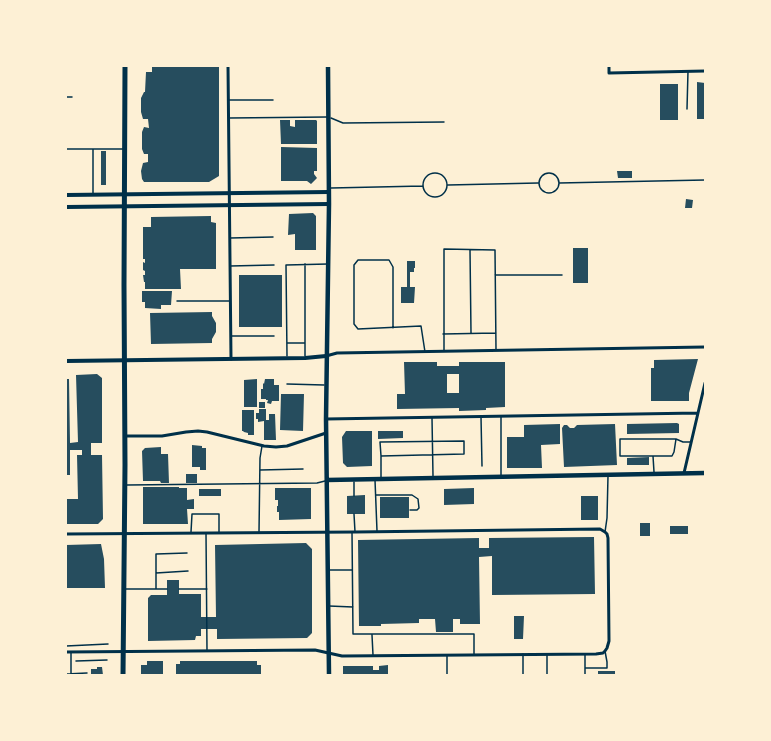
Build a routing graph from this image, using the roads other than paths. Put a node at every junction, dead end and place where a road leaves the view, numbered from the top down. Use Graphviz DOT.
graph roads {
  1 [pos="126,66"];
  2 [pos="228,66"];
  3 [pos="328,66"];
  4 [pos="609,66"];
  5 [pos="701,66"];
  6 [pos="701,71"];
  7 [pos="705,71"];
  8 [pos="688,72"];
  9 [pos="66,97"];
  10 [pos="72,97"];
  11 [pos="228,100"];
  12 [pos="273,100"];
  13 [pos="688,109"];
  14 [pos="328,117"];
  15 [pos="229,118"];
  16 [pos="444,122"];
  17 [pos="66,149"];
  18 [pos="93,149"];
  19 [pos="125,149"];
  20 [pos="705,180"];
  21 [pos="559,183"];
  22 [pos="538,184"];
  23 [pos="448,185"];
  24 [pos="423,186"];
  25 [pos="329,190"];
  26 [pos="230,193"];
  27 [pos="125,194"];
  28 [pos="66,195"];
  29 [pos="93,195"];
  30 [pos="329,204"];
  31 [pos="230,206"];
  32 [pos="66,207"];
  33 [pos="125,207"];
  34 [pos="273,237"];
  35 [pos="230,238"];
  36 [pos="470,250"];
  37 [pos="305,264"];
  38 [pos="328,264"];
  39 [pos="274,265"];
  40 [pos="230,266"];
  41 [pos="495,275"];
  42 [pos="562,275"];
  43 [pos="177,301"];
  44 [pos="230,301"];
  45 [pos="393,328"];
  46 [pos="496,333"];
  47 [pos="443,334"];
  48 [pos="471,334"];
  49 [pos="231,336"];
  50 [pos="274,336"];
  51 [pos="286,343"];
  52 [pos="305,343"];
  53 [pos="705,347"];
  54 [pos="496,350"];
  55 [pos="425,352"];
  56 [pos="444,352"];
  57 [pos="326,356"];
  58 [pos="287,358"];
  59 [pos="305,358"];
  60 [pos="231,359"];
  61 [pos="124,360"];
  62 [pos="66,361"];
  63 [pos="705,383"];
  64 [pos="287,384"];
  65 [pos="326,385"];
  66 [pos="698,413"];
  67 [pos="501,416"];
  68 [pos="481,417"];
  69 [pos="432,418"];
  70 [pos="326,419"];
  71 [pos="326,433"];
  72 [pos="125,436"];
  73 [pos="676,439"];
  74 [pos="433,441"];
  75 [pos="691,442"];
  76 [pos="262,446"];
  77 [pos="433,454"];
  78 [pos="381,456"];
  79 [pos="653,456"];
  80 [pos="482,466"];
  81 [pos="260,470"];
  82 [pos="303,470"];
  83 [pos="684,473"];
  84 [pos="705,473"];
  85 [pos="654,474"];
  86 [pos="608,475"];
  87 [pos="502,477"];
  88 [pos="433,478"];
  89 [pos="381,479"];
  90 [pos="327,480"];
  91 [pos="354,480"];
  92 [pos="375,480"];
  93 [pos="260,483"];
  94 [pos="125,485"];
  95 [pos="354,496"];
  96 [pos="376,496"];
  97 [pos="376,510"];
  98 [pos="380,510"];
  99 [pos="410,510"];
  100 [pos="354,514"];
  101 [pos="191,532"];
  102 [pos="206,532"];
  103 [pos="219,532"];
  104 [pos="259,532"];
  105 [pos="327,532"];
  106 [pos="353,532"];
  107 [pos="377,532"];
  108 [pos="605,532"];
  109 [pos="124,533"];
  110 [pos="66,534"];
  111 [pos="187,553"];
  112 [pos="328,570"];
  113 [pos="352,570"];
  114 [pos="188,571"];
  115 [pos="156,573"];
  116 [pos="123,589"];
  117 [pos="156,589"];
  118 [pos="167,589"];
  119 [pos="179,589"];
  120 [pos="207,589"];
  121 [pos="328,606"];
  122 [pos="353,607"];
  123 [pos="372,635"];
  124 [pos="207,651"];
  125 [pos="605,651"];
  126 [pos="66,652"];
  127 [pos="71,652"];
  128 [pos="123,652"];
  129 [pos="329,653"];
  130 [pos="523,654"];
  131 [pos="547,654"];
  132 [pos="585,654"];
  133 [pos="373,655"];
  134 [pos="447,655"];
  135 [pos="474,655"];
  136 [pos="585,668"];
  137 [pos="66,674"];
  138 [pos="71,674"];
  139 [pos="87,674"];
  140 [pos="123,675"];
  141 [pos="329,675"];
  142 [pos="446,675"];
  143 [pos="520,675"];
  144 [pos="547,675"];
  145 [pos="585,675"];
  1 -- 19 [label="main road"];
  2 -- 11 [label="street"];
  3 -- 14 [label="main road"];
  4 -- 8 [label="street"];
  5 -- 6 [label="street"];
  6 -- 7 [label="street"];
  6 -- 8 [label="street"];
  8 -- 13 [label="lane"];
  9 -- 10 [label="lane"];
  11 -- 12 [label="lane"];
  11 -- 15 [label="street"];
  14 -- 15 [label="lane"];
  14 -- 16 [label="lane"];
  14 -- 25 [label="main road"];
  15 -- 26 [label="street"];
  17 -- 18 [label="lane"];
  18 -- 19 [label="lane"];
  18 -- 29 [label="lane"];
  19 -- 27 [label="main road"];
  20 -- 21 [label="lane"];
  21 -- 22 [label="lane"];
  21 -- 22 [label="lane"];
  22 -- 23 [label="lane"];
  23 -- 24 [label="lane"];
  23 -- 24 [label="lane"];
  24 -- 25 [label="lane"];
  25 -- 26 [label="street"];
  25 -- 30 [label="main road"];
  26 -- 27 [label="street"];
  26 -- 31 [label="street"];
  27 -- 29 [label="street"];
  27 -- 33 [label="main road"];
  28 -- 29 [label="street"];
  30 -- 31 [label="street"];
  30 -- 38 [label="main road"];
  31 -- 33 [label="street"];
  31 -- 35 [label="street"];
  32 -- 33 [label="street"];
  33 -- 61 [label="main road"];
  34 -- 35 [label="lane"];
  35 -- 40 [label="street"];
  36 -- 41 [label="lane"];
  36 -- 47 [label="lane"];
  36 -- 48 [label="lane"];
  37 -- 38 [label="lane"];
  37 -- 51 [label="lane"];
  37 -- 52 [label="lane"];
  38 -- 57 [label="main road"];
  39 -- 40 [label="lane"];
  40 -- 44 [label="street"];
  41 -- 42 [label="lane"];
  41 -- 46 [label="lane"];
  43 -- 44 [label="lane"];
  44 -- 49 [label="street"];
  45 -- 45 [label="lane"];
  45 -- 55 [label="lane"];
  46 -- 48 [label="lane"];
  46 -- 54 [label="lane"];
  47 -- 48 [label="lane"];
  47 -- 56 [label="lane"];
  49 -- 50 [label="lane"];
  49 -- 60 [label="street"];
  51 -- 52 [label="lane"];
  51 -- 58 [label="lane"];
  52 -- 59 [label="lane"];
  53 -- 54 [label="street"];
  54 -- 56 [label="street"];
  55 -- 56 [label="street"];
  55 -- 57 [label="street"];
  57 -- 59 [label="street"];
  57 -- 65 [label="main road"];
  58 -- 59 [label="street"];
  58 -- 60 [label="street"];
  60 -- 61 [label="street"];
  61 -- 62 [label="street"];
  61 -- 72 [label="main road"];
  63 -- 66 [label="street"];
  64 -- 65 [label="lane"];
  65 -- 70 [label="main road"];
  66 -- 67 [label="street"];
  66 -- 75 [label="street"];
  67 -- 68 [label="street"];
  67 -- 87 [label="lane"];
  68 -- 69 [label="street"];
  68 -- 80 [label="lane"];
  69 -- 70 [label="street"];
  69 -- 74 [label="lane"];
  70 -- 71 [label="main road"];
  71 -- 76 [label="street"];
  71 -- 90 [label="main road"];
  72 -- 76 [label="street"];
  72 -- 94 [label="main road"];
  73 -- 75 [label="lane"];
  73 -- 79 [label="lane"];
  73 -- 79 [label="lane"];
  74 -- 77 [label="lane"];
  74 -- 77 [label="lane"];
  74 -- 78 [label="lane"];
  75 -- 83 [label="street"];
  76 -- 81 [label="lane"];
  77 -- 78 [label="lane"];
  77 -- 88 [label="lane"];
  78 -- 89 [label="lane"];
  79 -- 85 [label="lane"];
  81 -- 82 [label="lane"];
  81 -- 93 [label="lane"];
  83 -- 84 [label="main road"];
  83 -- 85 [label="main road"];
  85 -- 86 [label="main road"];
  86 -- 87 [label="main road"];
  86 -- 108 [label="lane"];
  87 -- 88 [label="main road"];
  88 -- 89 [label="main road"];
  89 -- 92 [label="main road"];
  90 -- 91 [label="main road"];
  90 -- 93 [label="lane"];
  90 -- 105 [label="main road"];
  91 -- 92 [label="main road"];
  91 -- 95 [label="lane"];
  92 -- 96 [label="lane"];
  93 -- 94 [label="lane"];
  93 -- 104 [label="lane"];
  94 -- 109 [label="main road"];
  96 -- 97 [label="lane"];
  96 -- 99 [label="lane"];
  97 -- 98 [label="lane"];
  97 -- 107 [label="lane"];
  100 -- 106 [label="lane"];
  101 -- 102 [label="street"];
  101 -- 103 [label="lane"];
  101 -- 109 [label="street"];
  102 -- 103 [label="street"];
  102 -- 120 [label="lane"];
  103 -- 104 [label="street"];
  104 -- 105 [label="street"];
  105 -- 106 [label="street"];
  105 -- 112 [label="main road"];
  106 -- 107 [label="street"];
  106 -- 113 [label="lane"];
  107 -- 108 [label="street"];
  108 -- 125 [label="street"];
  109 -- 110 [label="street"];
  109 -- 116 [label="main road"];
  111 -- 115 [label="lane"];
  112 -- 113 [label="lane"];
  112 -- 121 [label="main road"];
  113 -- 122 [label="lane"];
  114 -- 115 [label="lane"];
  115 -- 117 [label="lane"];
  116 -- 117 [label="lane"];
  116 -- 128 [label="main road"];
  117 -- 118 [label="lane"];
  119 -- 120 [label="lane"];
  120 -- 124 [label="lane"];
  121 -- 122 [label="lane"];
  121 -- 129 [label="main road"];
  122 -- 123 [label="lane"];
  123 -- 133 [label="lane"];
  123 -- 135 [label="lane"];
  124 -- 128 [label="street"];
  124 -- 129 [label="street"];
  125 -- 132 [label="street"];
  125 -- 136 [label="lane"];
  126 -- 127 [label="street"];
  127 -- 128 [label="street"];
  127 -- 138 [label="lane"];
  128 -- 140 [label="main road"];
  129 -- 133 [label="street"];
  129 -- 141 [label="main road"];
  130 -- 131 [label="street"];
  130 -- 135 [label="street"];
  130 -- 143 [label="lane"];
  131 -- 132 [label="street"];
  131 -- 144 [label="lane"];
  132 -- 136 [label="lane"];
  133 -- 134 [label="street"];
  134 -- 135 [label="street"];
  134 -- 142 [label="lane"];
  136 -- 145 [label="lane"];
  137 -- 138 [label="lane"];
  138 -- 139 [label="lane"];
}
